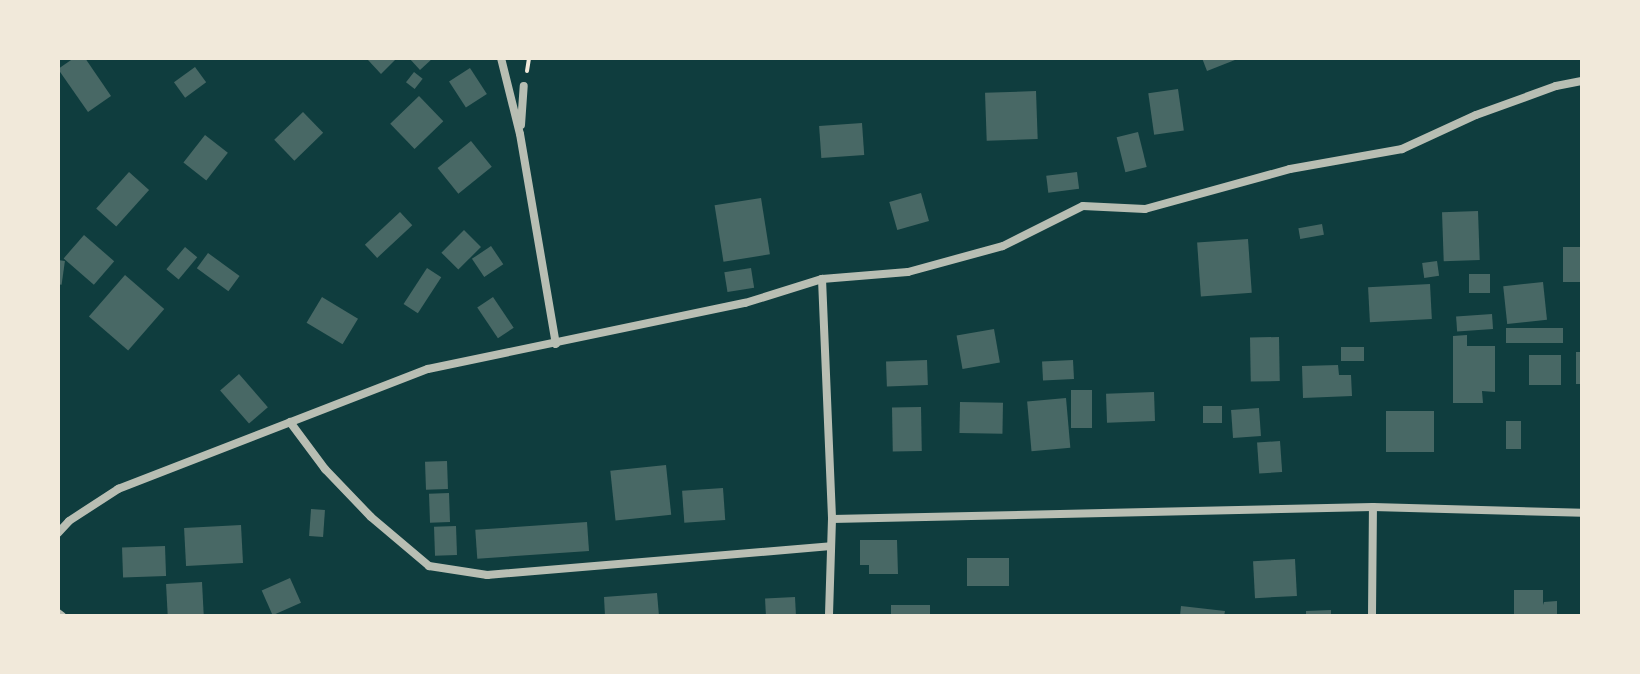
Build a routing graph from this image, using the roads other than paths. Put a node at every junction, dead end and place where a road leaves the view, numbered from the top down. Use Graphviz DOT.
graph roads {
  1 [pos="501,58"];
  2 [pos="1582,81"];
  3 [pos="524,86"];
  4 [pos="520,134"];
  5 [pos="822,279"];
  6 [pos="556,344"];
  7 [pos="290,422"];
  8 [pos="1373,507"];
  9 [pos="1582,513"];
  10 [pos="832,519"];
  11 [pos="58,533"];
  12 [pos="831,546"];
  13 [pos="829,616"];
  14 [pos="1372,616"];
  1 -- 4 [label="street"];
  2 -- 5 [label="street"];
  3 -- 4 [label="street"];
  4 -- 6 [label="street"];
  5 -- 6 [label="street"];
  5 -- 10 [label="street"];
  6 -- 7 [label="street"];
  7 -- 11 [label="street"];
  7 -- 12 [label="street"];
  8 -- 9 [label="street"];
  8 -- 10 [label="street"];
  8 -- 14 [label="street"];
  10 -- 12 [label="street"];
  12 -- 13 [label="street"];
}
